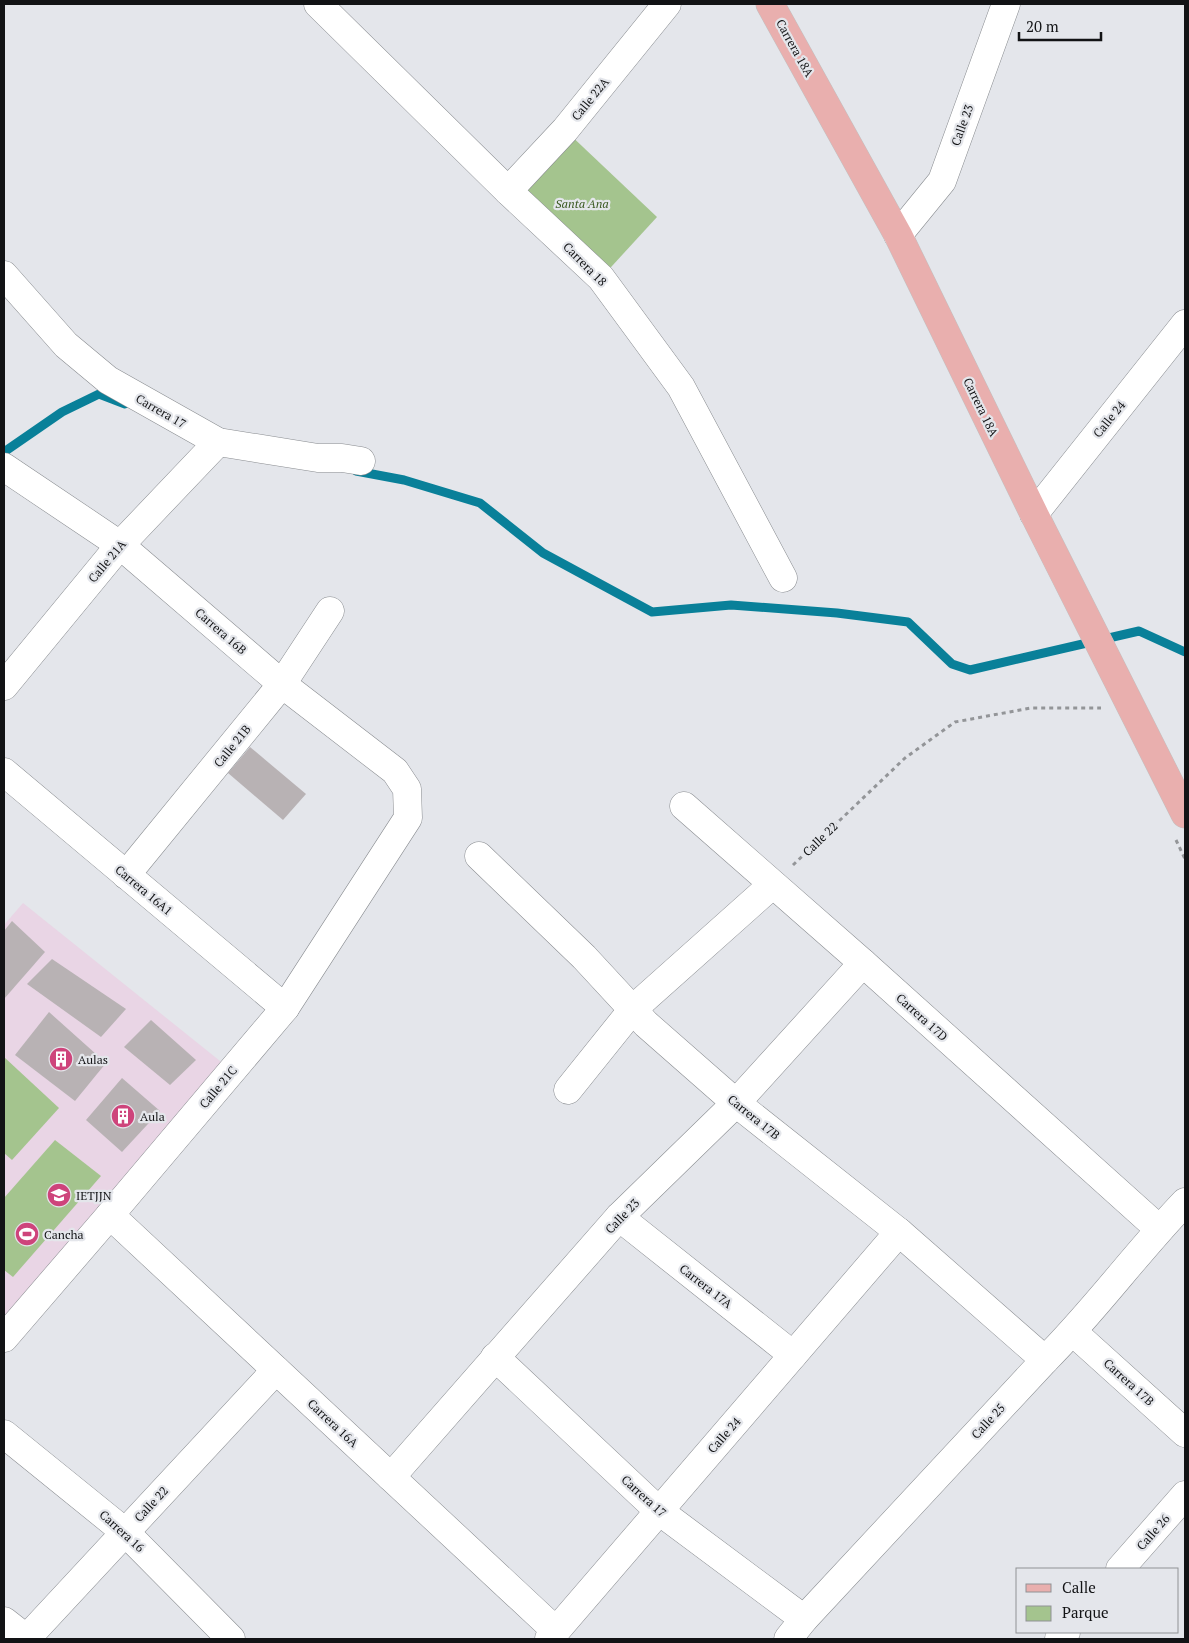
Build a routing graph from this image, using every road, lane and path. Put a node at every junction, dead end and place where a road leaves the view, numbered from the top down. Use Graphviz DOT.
graph roads {
  1 [pos="318,4"];
  2 [pos="667,4"];
  3 [pos="770,4"];
  4 [pos="1006,4"];
  5 [pos="508,191"];
  6 [pos="898,235"];
  7 [pos="4,275"];
  8 [pos="1185,324"];
  9 [pos="218,442"];
  10 [pos="361,461"];
  11 [pos="4,467"];
  12 [pos="1034,514"];
  13 [pos="120,545"];
  14 [pos="783,578"];
  15 [pos="330,611"];
  16 [pos="282,684"];
  17 [pos="4,686"];
  18 [pos="1128,701"];
  19 [pos="4,772"];
  20 [pos="1178,781"];
  21 [pos="684,806"];
  22 [pos="1185,814"];
  23 [pos="408,818"];
  24 [pos="478,856"];
  25 [pos="126,875"];
  26 [pos="772,885"];
  27 [pos="863,964"];
  28 [pos="285,1008"];
  29 [pos="633,1010"];
  30 [pos="568,1090"];
  31 [pos="736,1103"];
  32 [pos="1185,1202"];
  33 [pos="110,1215"];
  34 [pos="619,1217"];
  35 [pos="1159,1229"];
  36 [pos="899,1232"];
  37 [pos="1073,1332"];
  38 [pos="4,1338"];
  39 [pos="793,1355"];
  40 [pos="495,1357"];
  41 [pos="1045,1360"];
  42 [pos="276,1370"];
  43 [pos="1185,1433"];
  44 [pos="4,1434"];
  45 [pos="391,1477"];
  46 [pos="1185,1495"];
  47 [pos="659,1511"];
  48 [pos="125,1532"];
  49 [pos="1121,1568"];
  50 [pos="4,1620"];
  51 [pos="796,1629"];
  52 [pos="552,1635"];
  53 [pos="27,1639"];
  54 [pos="231,1639"];
  1 -- 5 [label="street, Carrera 18"];
  2 -- 5 [label="street, Calle 22A"];
  3 -- 6 [label="main road, Carrera 18A"];
  4 -- 6 [label="street, Calle 23"];
  5 -- 14 [label="street, Carrera 18"];
  6 -- 12 [label="main road, Carrera 18A"];
  7 -- 9 [label="street, Carrera 17"];
  8 -- 12 [label="street, Calle 24"];
  9 -- 10 [label="street, Carrera 17"];
  9 -- 13 [label="street, Calle 21A"];
  11 -- 13 [label="street, Carrera 16B"];
  12 -- 18 [label="main road, Carrera 18A"];
  13 -- 16 [label="street, Carrera 16B"];
  13 -- 17 [label="street, Calle 21A"];
  15 -- 16 [label="street, Calle 21B"];
  16 -- 23 [label="street, Carrera 16B"];
  16 -- 25 [label="street, Calle 21B"];
  18 -- 20 [label="main road, Carrera 18A"];
  18 -- 26 [label="path, Calle 22"];
  19 -- 25 [label="street, Carrera 16A1"];
  20 -- 22 [label="main road, Carrera 18A"];
  21 -- 26 [label="street, Carrera 17D"];
  23 -- 28 [label="street, Calle 21C"];
  24 -- 29 [label="street, Carrera 17B"];
  25 -- 28 [label="street, Carrera 16A1"];
  26 -- 27 [label="street, Carrera 17D"];
  26 -- 29 [label="street"];
  27 -- 31 [label="street, Calle 23"];
  27 -- 35 [label="street, Carrera 17D"];
  28 -- 33 [label="street, Calle 21C"];
  29 -- 30 [label="street"];
  29 -- 31 [label="street, Carrera 17B"];
  31 -- 34 [label="street, Calle 23"];
  31 -- 36 [label="street, Carrera 17B"];
  32 -- 35 [label="street, Calle 25"];
  33 -- 38 [label="street, Calle 21C"];
  33 -- 42 [label="street, Carrera 16A"];
  34 -- 39 [label="street, Carrera 17A"];
  34 -- 40 [label="street, Calle 23"];
  35 -- 37 [label="street, Calle 25"];
  36 -- 39 [label="street, Calle 24"];
  36 -- 41 [label="street, Carrera 17B"];
  37 -- 41 [label="street, Calle 25"];
  37 -- 43 [label="street, Carrera 17B"];
  39 -- 47 [label="street, Calle 24"];
  40 -- 45 [label="street, Calle 23"];
  40 -- 47 [label="street, Carrera 17"];
  41 -- 51 [label="street, Calle 25"];
  42 -- 45 [label="street, Carrera 16A"];
  42 -- 48 [label="street, Calle 22"];
  44 -- 48 [label="street, Carrera 16"];
  45 -- 52 [label="street, Carrera 16A"];
  46 -- 49 [label="street, Calle 26"];
  47 -- 51 [label="street, Carrera 17"];
  47 -- 52 [label="street, Calle 24"];
  48 -- 53 [label="street, Calle 22"];
  48 -- 54 [label="street, Carrera 16"];
  50 -- 53 [label="street"];
}
